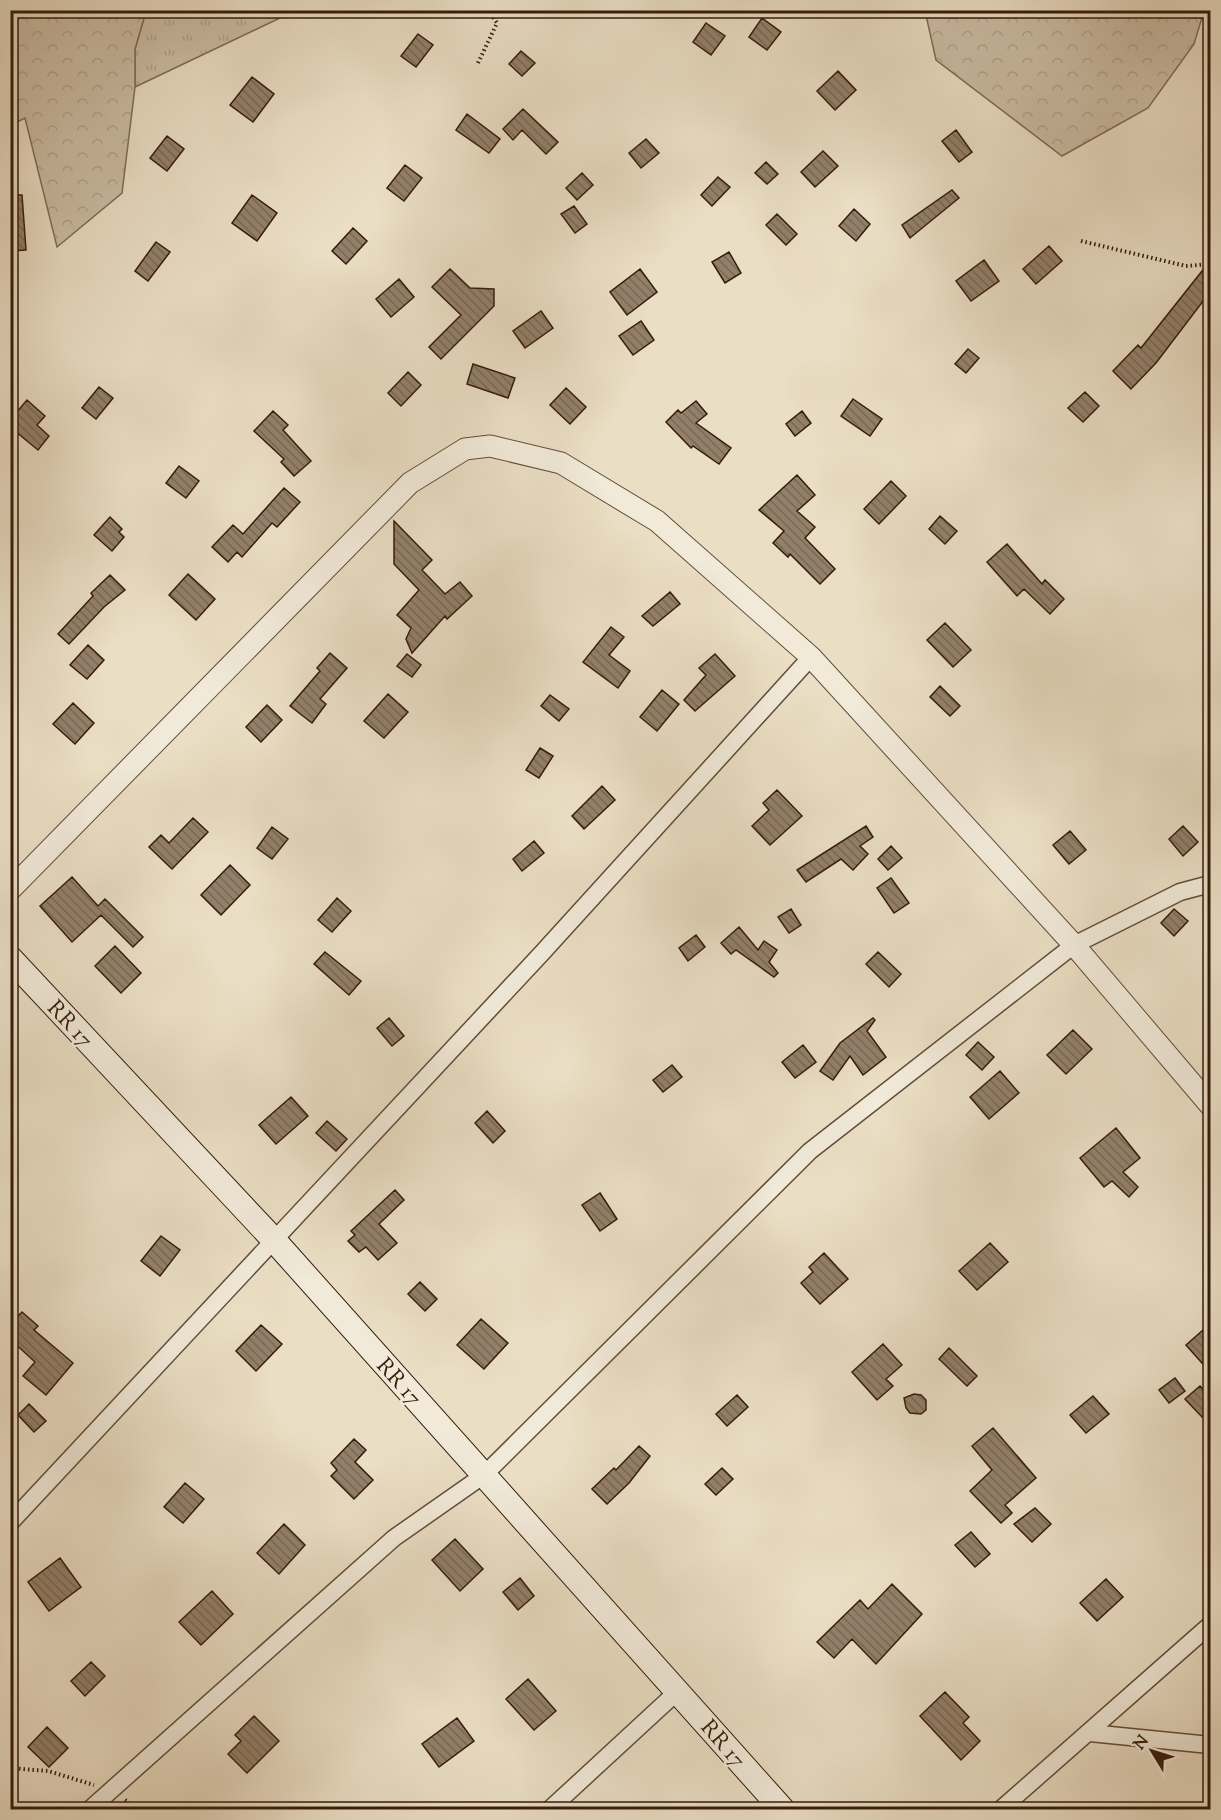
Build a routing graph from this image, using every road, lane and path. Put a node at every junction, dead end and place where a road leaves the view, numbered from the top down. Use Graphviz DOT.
graph roads {
  1 [pos="488,10"];
  2 [pos="478,63"];
  3 [pos="1081,241"];
  4 [pos="1210,264"];
  5 [pos="811,657"];
  6 [pos="1210,884"];
  7 [pos="10,890"];
  8 [pos="1074,945"];
  9 [pos="10,958"];
  10 [pos="1210,1105"];
  11 [pos="273,1239"];
  12 [pos="484,1475"];
  13 [pos="10,1523"];
  14 [pos="1210,1625"];
  15 [pos="678,1691"];
  16 [pos="1090,1733"];
  17 [pos="1210,1746"];
  18 [pos="10,1768"];
  19 [pos="110,1790"];
  20 [pos="89,1809"];
  21 [pos="139,1809"];
  22 [pos="549,1809"];
  23 [pos="783,1809"];
  24 [pos="1000,1809"];
  1 -- 2 [label="path"];
  3 -- 4 [label="path"];
  5 -- 7 [label="street"];
  5 -- 8 [label="street"];
  5 -- 11 [label="street"];
  6 -- 8 [label="street"];
  8 -- 10 [label="street"];
  8 -- 12 [label="street"];
  9 -- 11 [label="main road, RR 17 / RR 17"];
  11 -- 12 [label="main road, RR 17 / RR 17"];
  11 -- 13 [label="street"];
  12 -- 15 [label="main road, RR 17 / RR 17"];
  12 -- 19 [label="street"];
  14 -- 16 [label="street"];
  15 -- 22 [label="street"];
  15 -- 23 [label="main road, RR 17 / RR 17"];
  16 -- 17 [label="street"];
  16 -- 24 [label="street"];
  18 -- 19 [label="path"];
  19 -- 20 [label="street"];
  19 -- 21 [label="path"];
}
